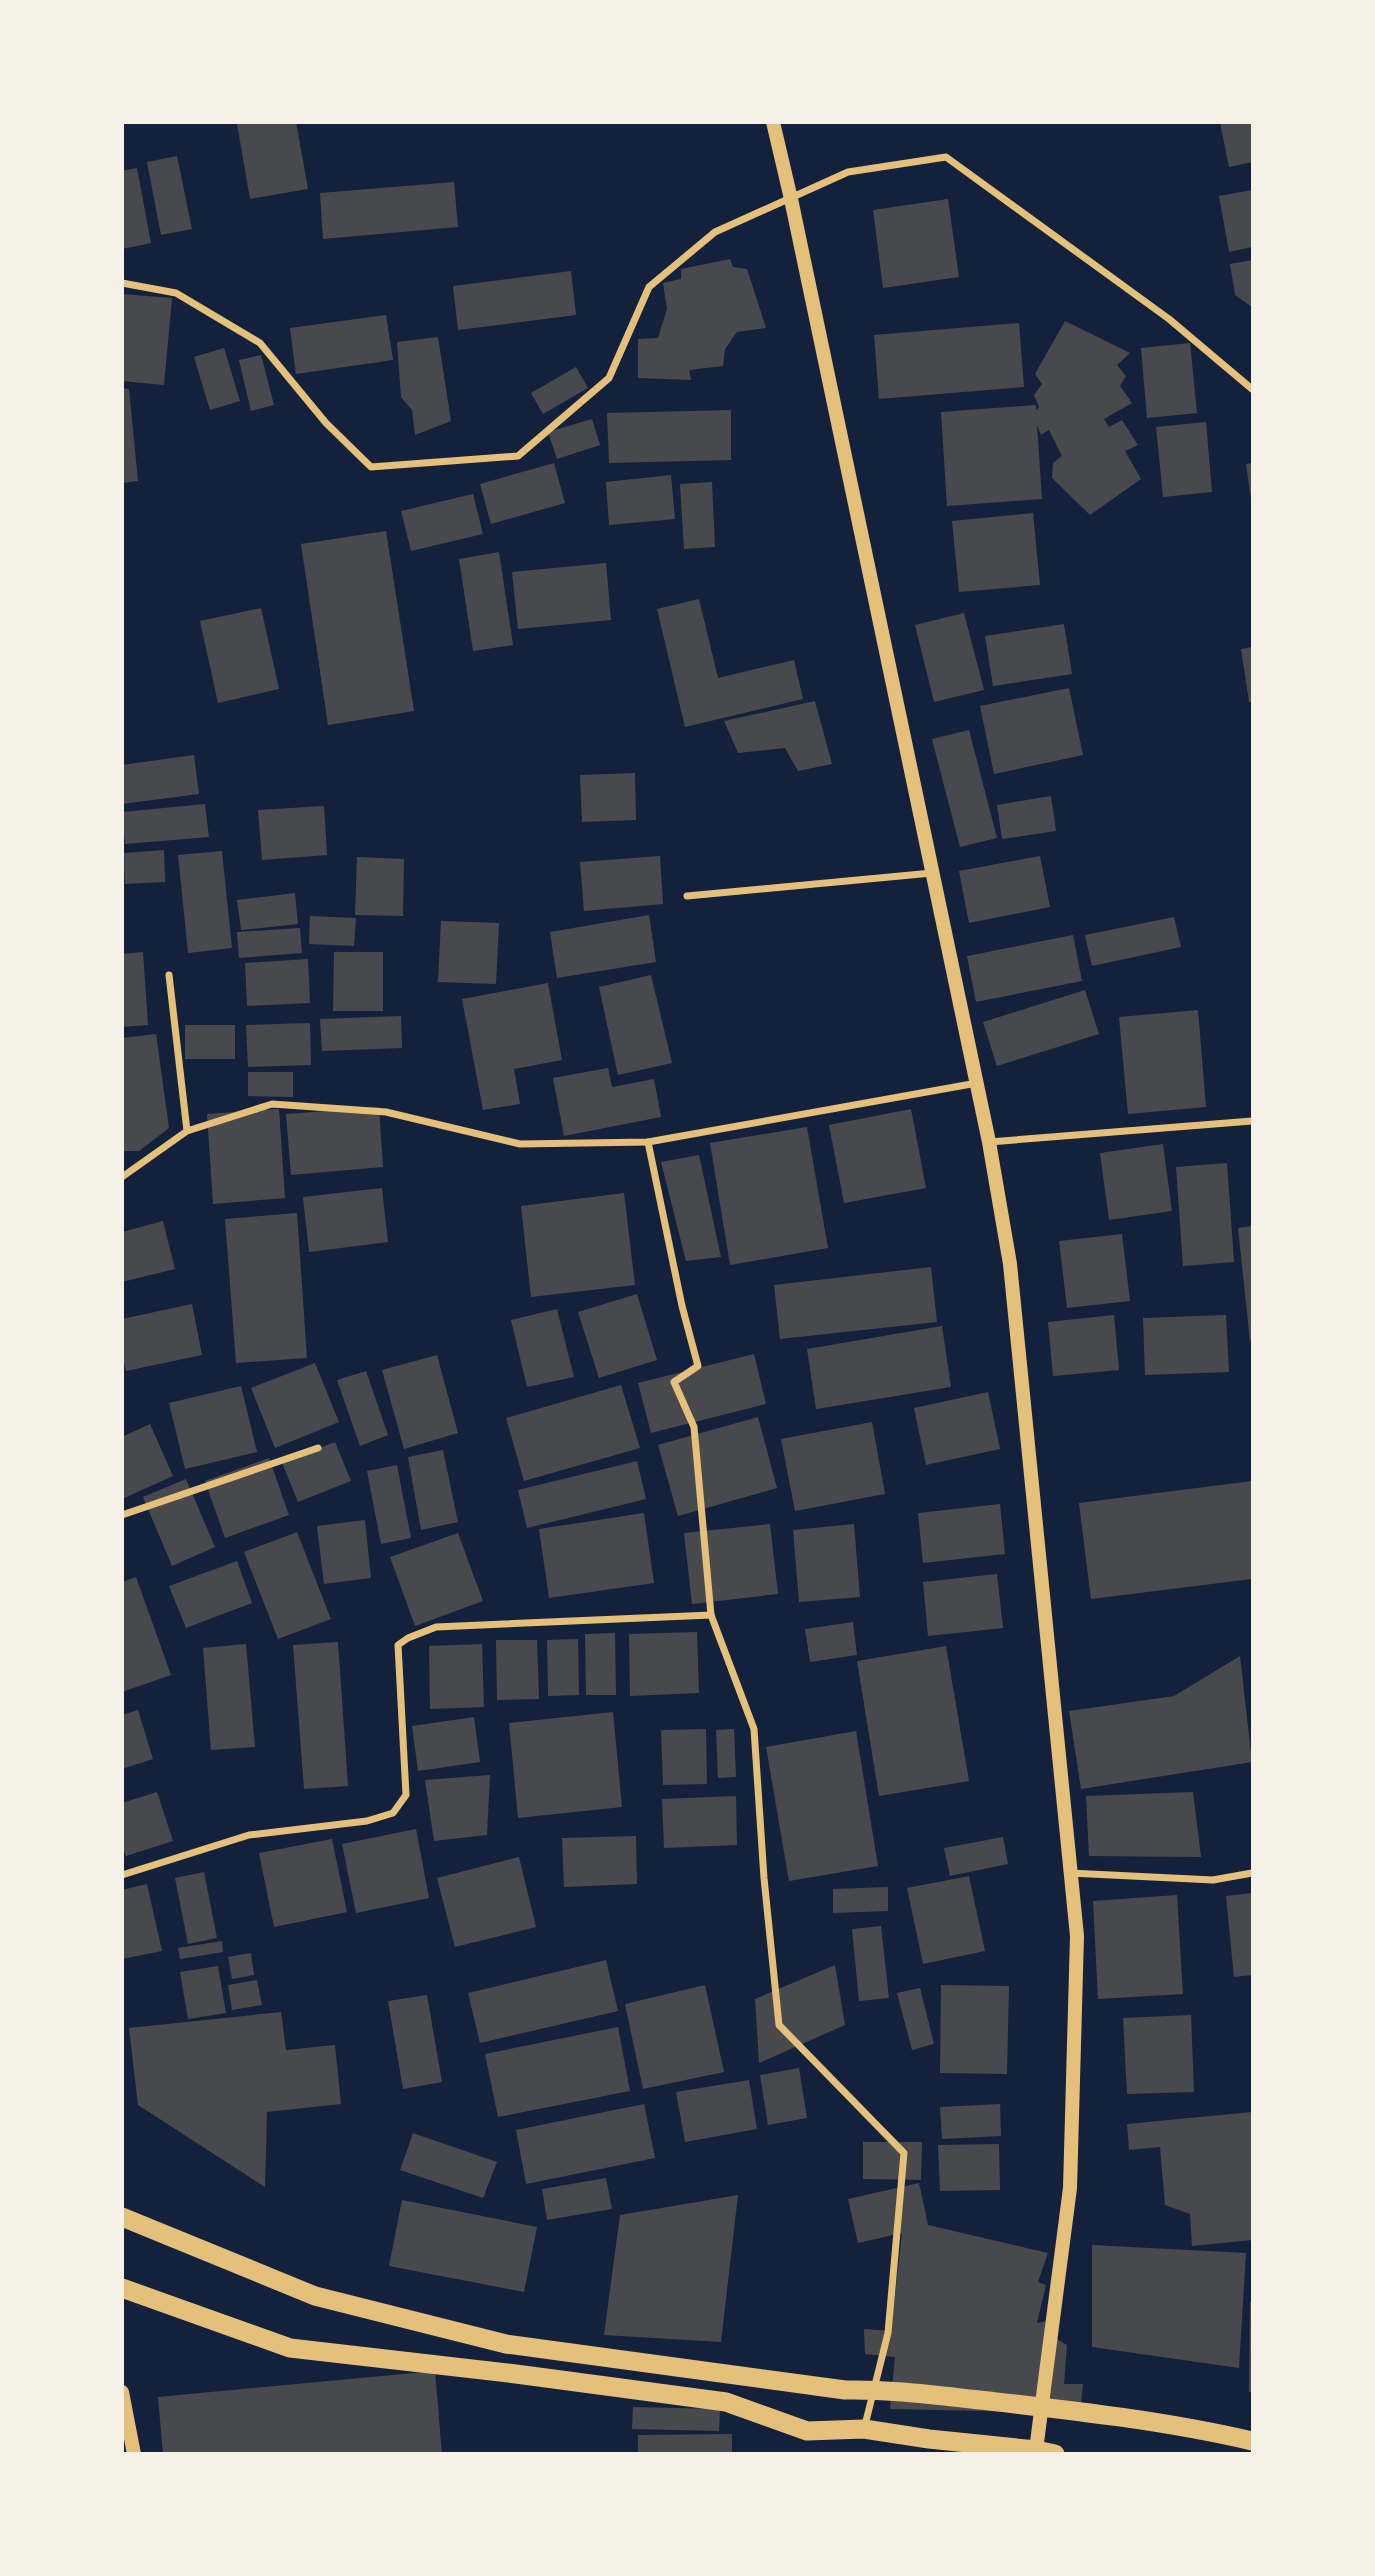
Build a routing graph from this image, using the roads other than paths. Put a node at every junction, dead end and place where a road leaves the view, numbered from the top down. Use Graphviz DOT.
graph roads {
  1 [pos="773,122"];
  2 [pos="791,199"];
  3 [pos="122,283"];
  4 [pos="1252,388"];
  5 [pos="932,873"];
  6 [pos="687,896"];
  7 [pos="169,975"];
  8 [pos="977,1083"];
  9 [pos="1252,1121"];
  10 [pos="187,1131"];
  11 [pos="648,1142"];
  12 [pos="989,1142"];
  13 [pos="122,1177"];
  14 [pos="318,1448"];
  15 [pos="122,1515"];
  16 [pos="711,1615"];
  17 [pos="1070,1873"];
  18 [pos="1252,1873"];
  19 [pos="122,1875"];
  20 [pos="122,2217"];
  21 [pos="122,2288"];
  22 [pos="874,2389"];
  23 [pos="122,2392"];
  24 [pos="1042,2407"];
  25 [pos="864,2429"];
  26 [pos="1252,2441"];
  27 [pos="1046,2452"];
  28 [pos="134,2454"];
  1 -- 2 [label="main road"];
  2 -- 3 [label="street"];
  2 -- 4 [label="street"];
  2 -- 5 [label="main road"];
  5 -- 6 [label="street"];
  5 -- 8 [label="main road"];
  7 -- 10 [label="street"];
  8 -- 11 [label="street"];
  8 -- 12 [label="main road"];
  9 -- 12 [label="street"];
  10 -- 11 [label="street"];
  10 -- 13 [label="street"];
  11 -- 16 [label="street"];
  12 -- 17 [label="main road"];
  14 -- 15 [label="street"];
  16 -- 19 [label="street"];
  16 -- 22 [label="street"];
  17 -- 18 [label="street"];
  17 -- 24 [label="main road"];
  20 -- 22 [label="highway"];
  21 -- 25 [label="highway"];
  22 -- 24 [label="highway"];
  22 -- 25 [label="street"];
  23 -- 28 [label="main road"];
  24 -- 26 [label="highway"];
  24 -- 27 [label="main road"];
  25 -- 27 [label="highway"];
}
